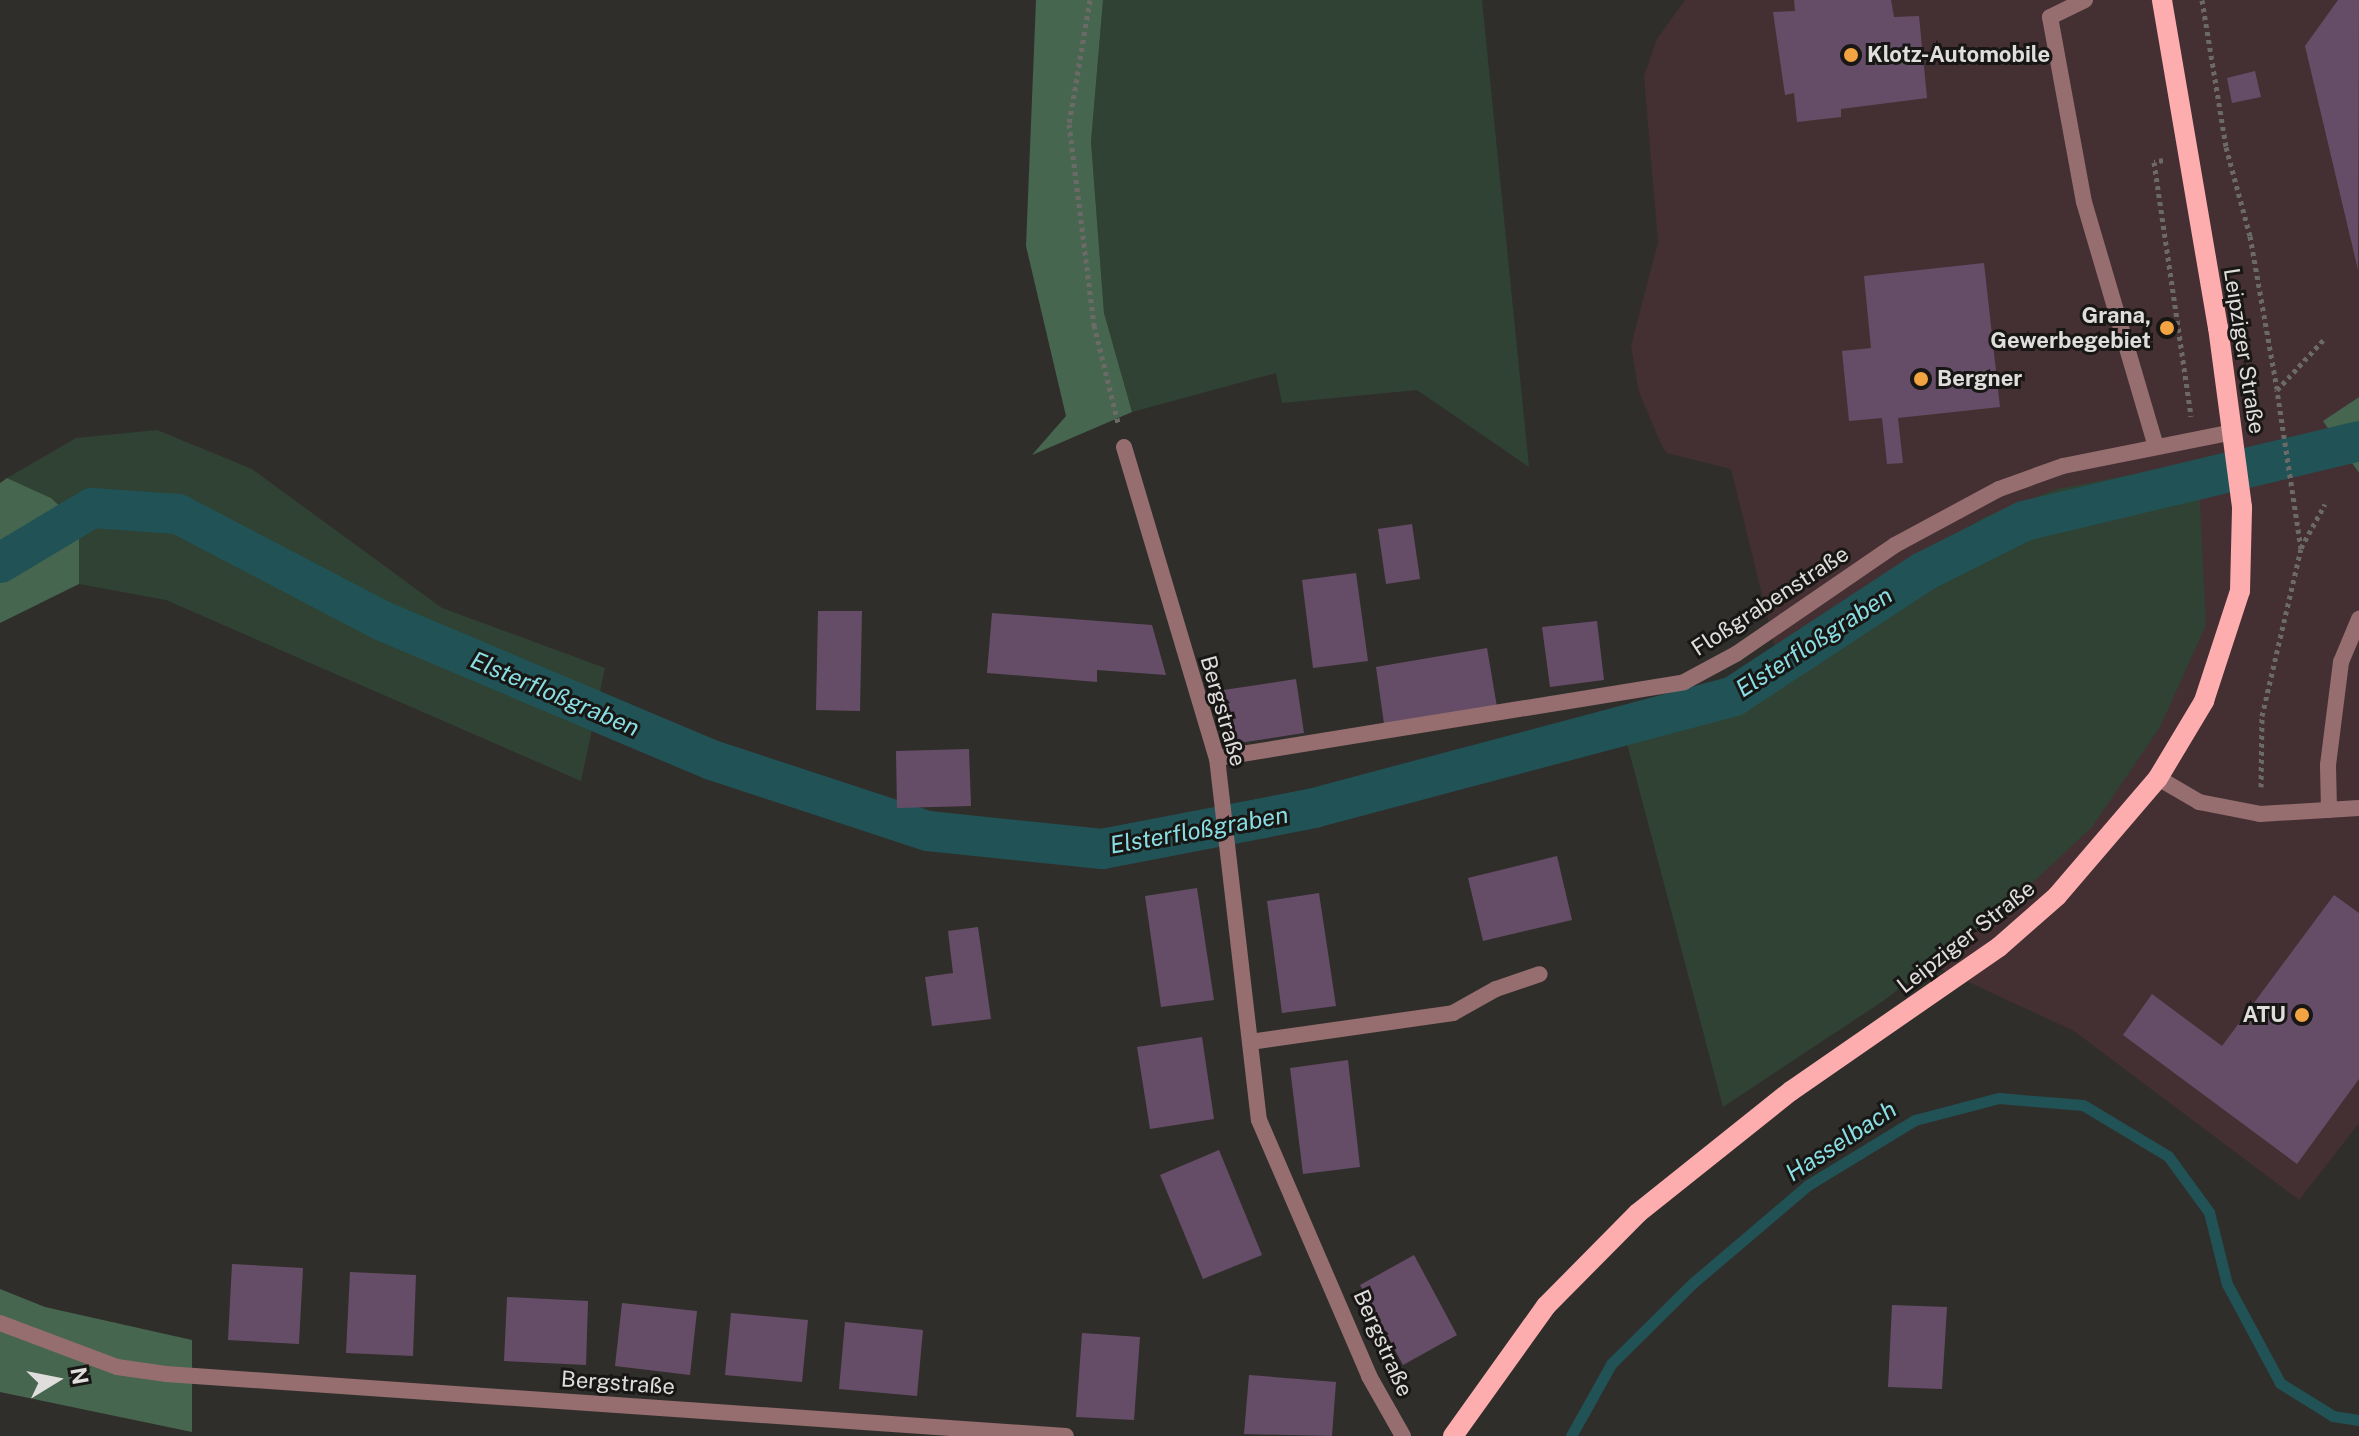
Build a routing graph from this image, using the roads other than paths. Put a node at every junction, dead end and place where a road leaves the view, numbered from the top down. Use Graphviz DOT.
graph roads {
  1 [pos="2085,0"];
  2 [pos="2162,0"];
  3 [pos="2234,442"];
  4 [pos="1124,447"];
  5 [pos="2156,447"];
  6 [pos="2359,619"];
  7 [pos="1217,758"];
  8 [pos="2158,778"];
  9 [pos="2359,808"];
  10 [pos="2329,810"];
  11 [pos="1540,974"];
  12 [pos="1250,1042"];
  13 [pos="0,1323"];
  14 [pos="1066,1436"];
  15 [pos="1403,1436"];
  16 [pos="1453,1436"];
  1 -- 5 [label="street"];
  2 -- 3 [label="main road, Leipziger Straße"];
  3 -- 5 [label="street, Floßgrabenstraße"];
  3 -- 8 [label="main road, Leipziger Straße"];
  4 -- 7 [label="street, Bergstraße"];
  5 -- 7 [label="street, Floßgrabenstraße"];
  6 -- 10 [label="street"];
  7 -- 12 [label="street, Bergstraße"];
  8 -- 10 [label="street"];
  8 -- 16 [label="main road, Leipziger Straße"];
  9 -- 10 [label="street"];
  11 -- 12 [label="street"];
  12 -- 15 [label="street, Bergstraße"];
  13 -- 14 [label="street, Bergstraße"];
}
